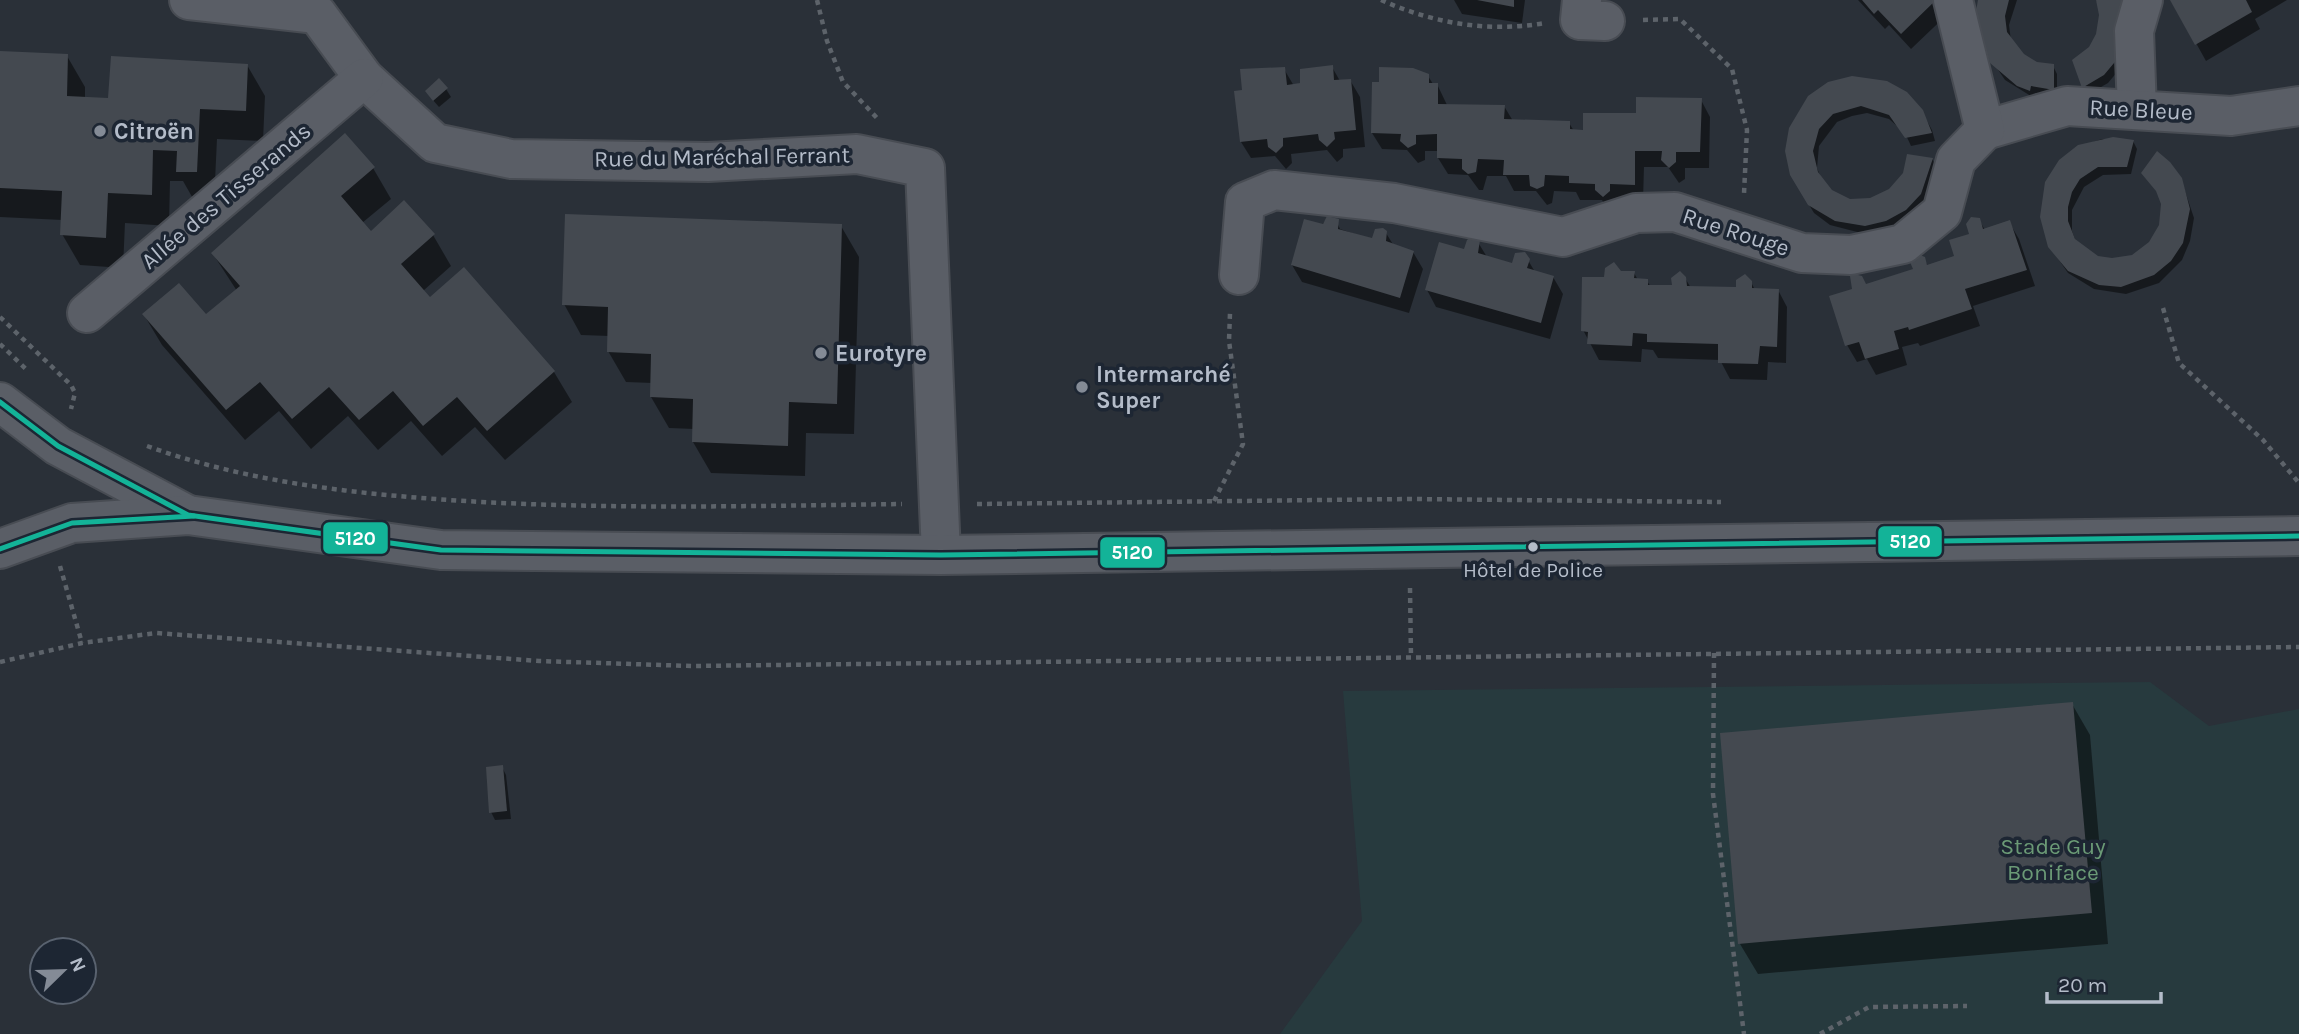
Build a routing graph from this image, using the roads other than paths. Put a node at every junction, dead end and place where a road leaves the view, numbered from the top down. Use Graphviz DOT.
graph roads {
  1 [pos="189,0"];
  2 [pos="196,0"];
  3 [pos="1953,0"];
  4 [pos="2143,0"];
  5 [pos="364,78"];
  6 [pos="2299,106"];
  7 [pos="2137,110"];
  8 [pos="1985,130"];
  9 [pos="1235,289"];
  10 [pos="87,313"];
  11 [pos="0,402"];
  12 [pos="188,515"];
  13 [pos="2299,536"];
  14 [pos="0,549"];
  15 [pos="941,555"];
  1 -- 2 [label="street, Rue du Maréchal Ferrant"];
  2 -- 5 [label="street, Rue du Maréchal Ferrant"];
  3 -- 8 [label="street"];
  4 -- 7 [label="street"];
  5 -- 10 [label="street, Allée des Tisserands"];
  5 -- 15 [label="street, Rue du Maréchal Ferrant"];
  6 -- 7 [label="street, Rue Bleue"];
  7 -- 8 [label="street, Rue Bleue"];
  8 -- 9 [label="street, Rue Rouge"];
  11 -- 12 [label="street"];
  12 -- 14 [label="street"];
  12 -- 15 [label="street"];
  13 -- 15 [label="street"];
}
